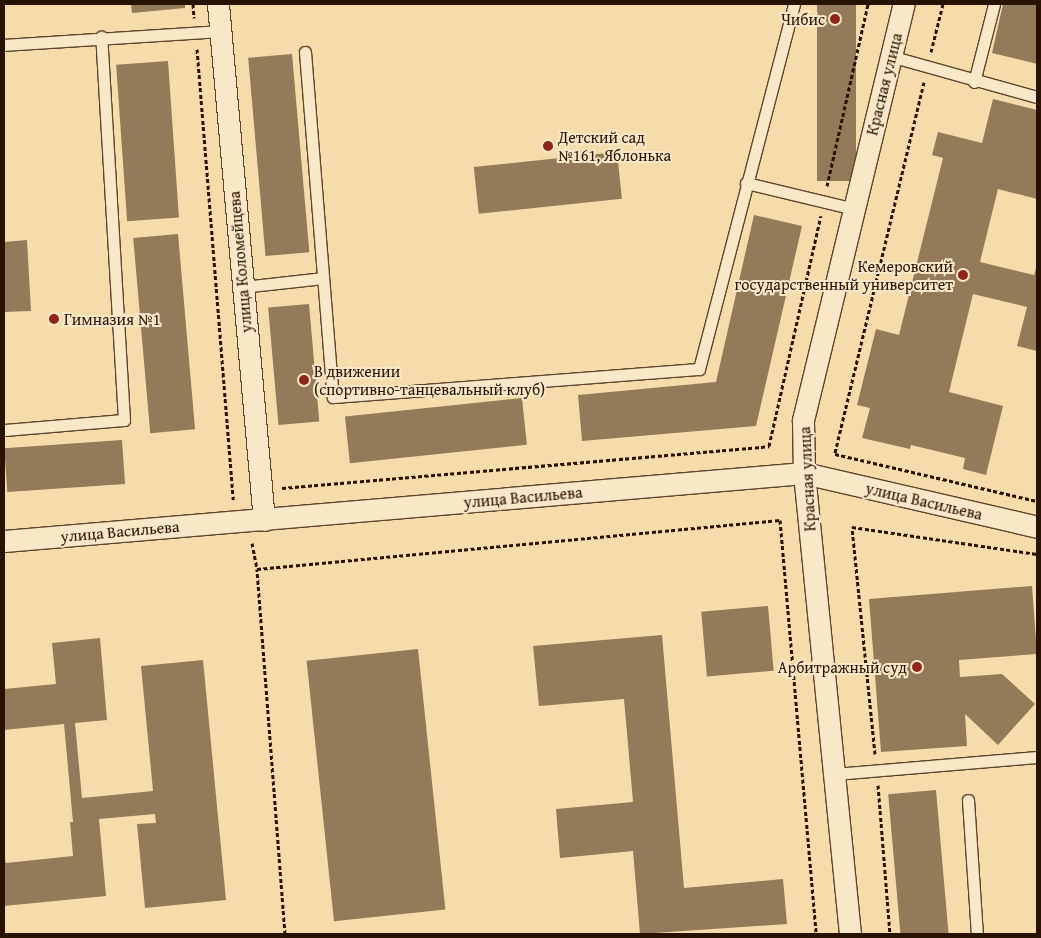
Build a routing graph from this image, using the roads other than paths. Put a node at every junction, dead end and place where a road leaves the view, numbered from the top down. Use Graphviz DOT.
graph roads {
  1 [pos="218,4"];
  2 [pos="794,4"];
  3 [pos="904,4"];
  4 [pos="994,4"];
  5 [pos="220,31"];
  6 [pos="101,37"];
  7 [pos="4,44"];
  8 [pos="306,52"];
  9 [pos="890,56"];
  10 [pos="974,82"];
  11 [pos="1037,97"];
  12 [pos="746,183"];
  13 [pos="854,209"];
  14 [pos="323,278"];
  15 [pos="242,287"];
  16 [pos="4,430"];
  17 [pos="804,473"];
  18 [pos="264,520"];
  19 [pos="1037,527"];
  20 [pos="4,541"];
  21 [pos="1037,757"];
  22 [pos="834,774"];
  23 [pos="968,800"];
  24 [pos="850,934"];
  25 [pos="976,934"];
  1 -- 5 [label="street, улица Коломейцева"];
  2 -- 12 [label="lane"];
  3 -- 9 [label="street, Красная улица"];
  4 -- 10 [label="lane"];
  5 -- 6 [label="lane"];
  5 -- 15 [label="street, улица Коломейцева"];
  6 -- 7 [label="lane"];
  6 -- 16 [label="lane"];
  8 -- 14 [label="lane"];
  9 -- 10 [label="lane"];
  9 -- 13 [label="street, Красная улица"];
  10 -- 11 [label="lane"];
  12 -- 13 [label="lane"];
  12 -- 14 [label="lane"];
  13 -- 17 [label="street, Красная улица"];
  14 -- 15 [label="lane"];
  15 -- 18 [label="street, улица Коломейцева"];
  17 -- 18 [label="street, улица Васильева"];
  17 -- 19 [label="street, улица Васильева"];
  17 -- 22 [label="street, Красная улица"];
  18 -- 20 [label="street, улица Васильева"];
  21 -- 22 [label="lane"];
  22 -- 24 [label="street, Красная улица"];
  23 -- 25 [label="lane"];
}
